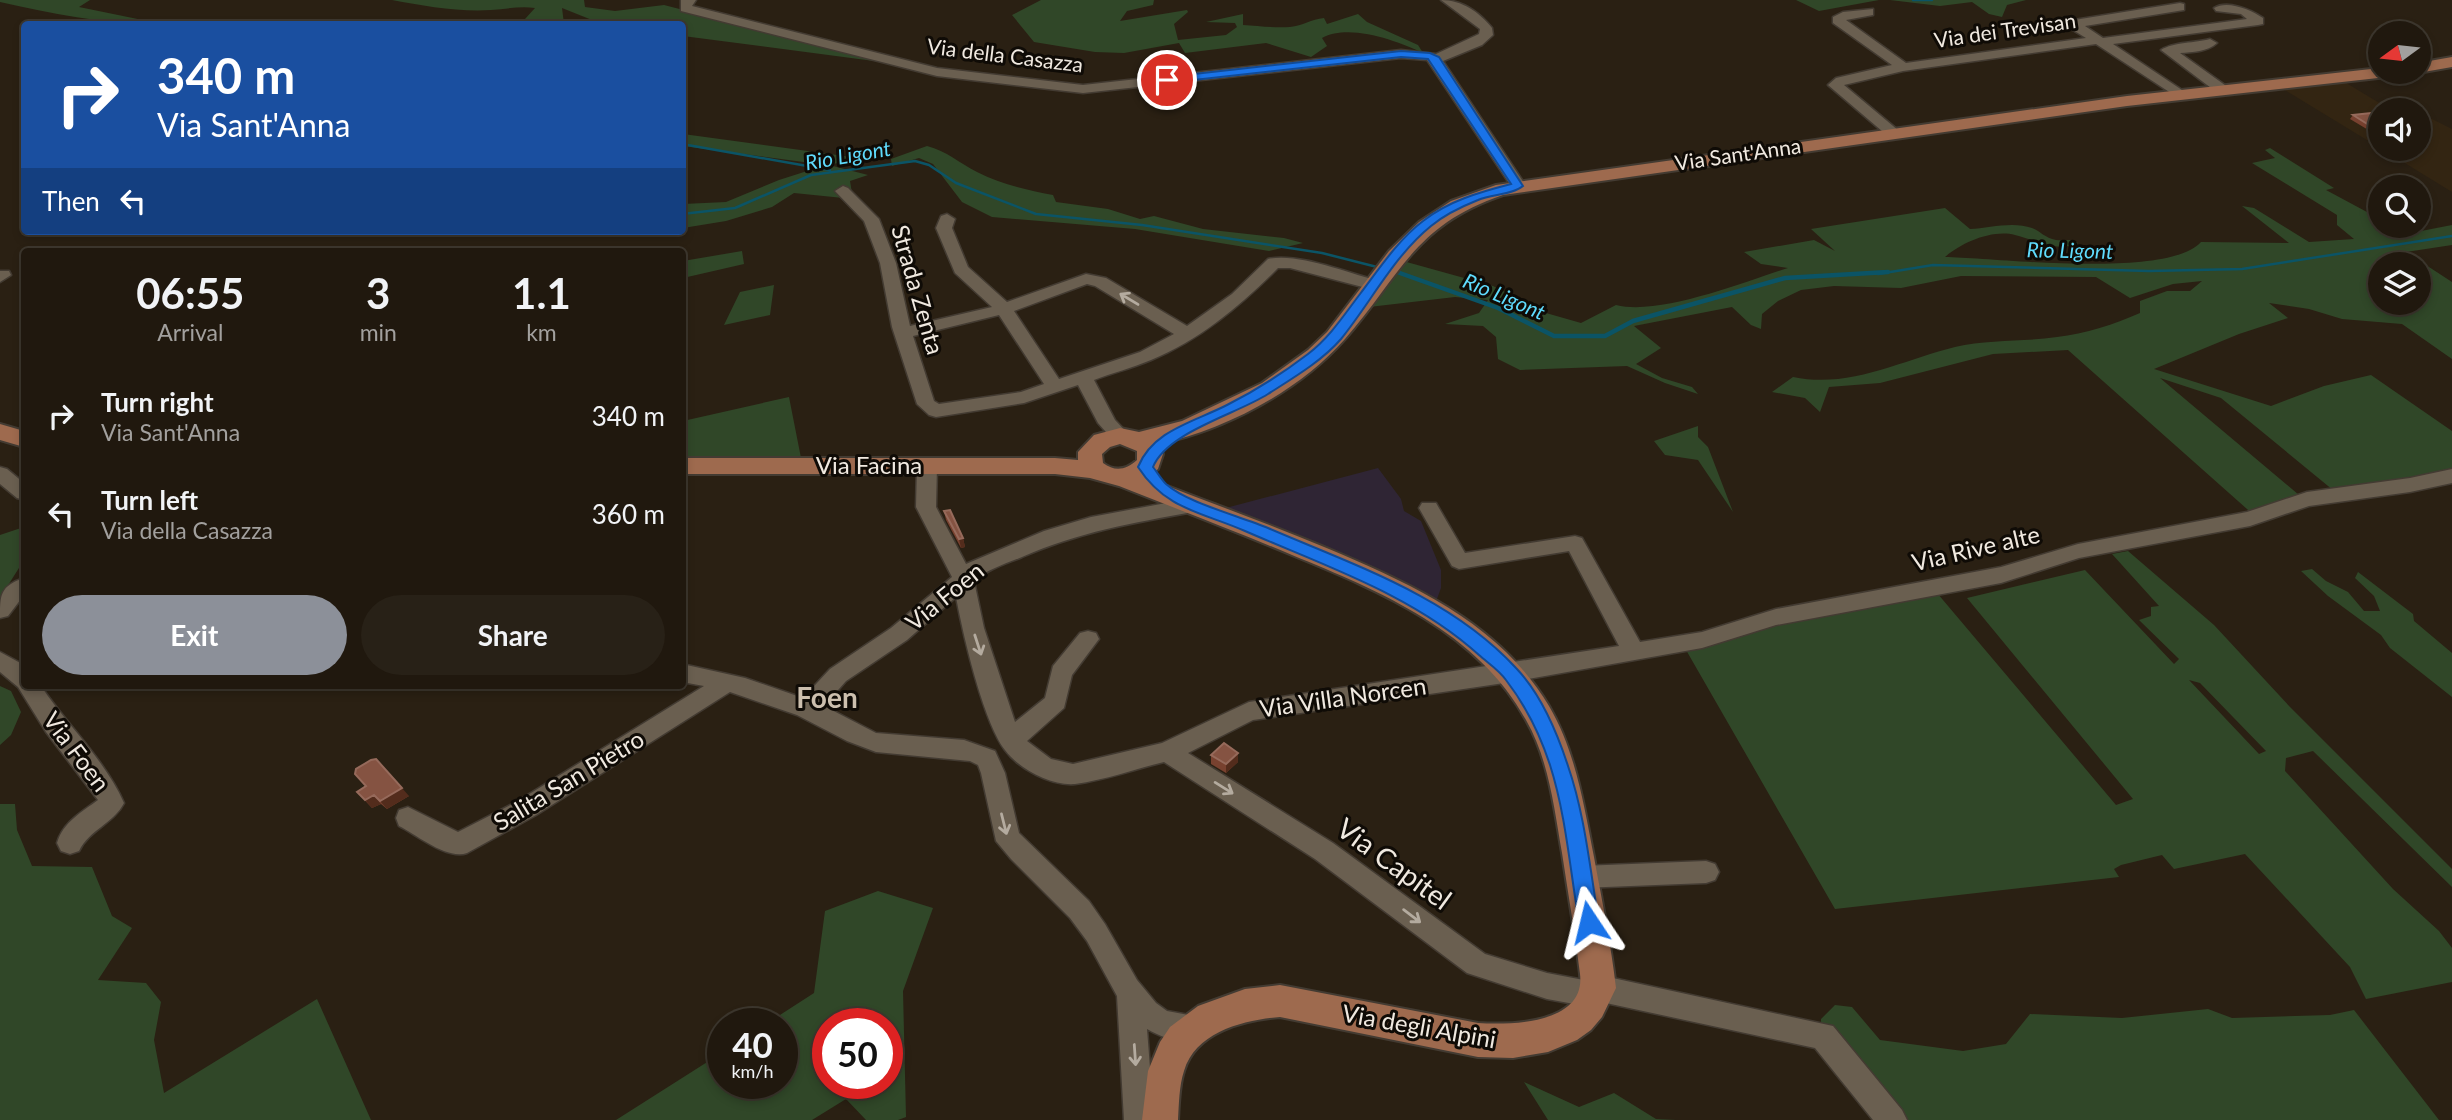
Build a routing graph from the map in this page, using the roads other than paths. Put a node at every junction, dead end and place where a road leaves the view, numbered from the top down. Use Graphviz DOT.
graph roads {
  1 [pos="690,0"];
  2 [pos="1447,0"];
  3 [pos="2180,8"];
  4 [pos="2220,8"];
  5 [pos="1869,12"];
  6 [pos="2099,41"];
  7 [pos="2210,43"];
  8 [pos="1435,59"];
  9 [pos="2452,62"];
  10 [pos="2431,66"];
  11 [pos="1903,67"];
  12 [pos="2368,74"];
  13 [pos="2224,91"];
  14 [pos="2180,95"];
  15 [pos="1894,134"];
  16 [pos="1518,186"];
  17 [pos="843,191"];
  18 [pos="947,219"];
  19 [pos="1382,273"];
  20 [pos="1004,310"];
  21 [pos="904,333"];
  22 [pos="1187,334"];
  23 [pos="1084,379"];
  24 [pos="1056,388"];
  25 [pos="0,432"];
  26 [pos="21,438"];
  27 [pos="1124,461"];
  28 [pos="686,466"];
  29 [pos="927,467"];
  30 [pos="0,474"];
  31 [pos="2452,476"];
  32 [pos="21,491"];
  33 [pos="1429,508"];
  34 [pos="963,578"];
  35 [pos="21,588"];
  36 [pos="0,610"];
  37 [pos="1088,639"];
  38 [pos="1634,652"];
  39 [pos="0,661"];
  40 [pos="1511,673"];
  41 [pos="686,674"];
  42 [pos="21,675"];
  43 [pos="727,683"];
  44 [pos="31,689"];
  45 [pos="807,709"];
  46 [pos="1014,744"];
  47 [pos="1167,751"];
  48 [pos="987,758"];
  49 [pos="408,818"];
  50 [pos="70,843"];
  51 [pos="1706,872"];
  52 [pos="1581,877"];
  53 [pos="1597,992"];
  54 [pos="1138,1000"];
  55 [pos="1195,1028"];
  56 [pos="1166,1069"];
  57 [pos="1139,1120"];
  58 [pos="1160,1120"];
  59 [pos="1892,1120"];
  1 -- 8 [label="street, Via della Casazza"];
  2 -- 8 [label="street"];
  3 -- 6 [label="street"];
  4 -- 6 [label="street"];
  5 -- 11 [label="street"];
  6 -- 11 [label="street, Via dei Trevisan"];
  6 -- 14 [label="street, Via dei Trevisan"];
  7 -- 13 [label="street"];
  8 -- 16 [label="street"];
  9 -- 10 [label="main road"];
  11 -- 15 [label="street, Via dei Trevisan"];
  12 -- 13 [label="main road, Via Sant'Anna"];
  13 -- 14 [label="main road, Via Sant'Anna"];
  14 -- 15 [label="main road, Via Sant'Anna"];
  15 -- 16 [label="main road, Via Sant'Anna"];
  16 -- 19 [label="main road, Via Sant'Anna"];
  17 -- 21 [label="street, Strada Zenta"];
  18 -- 20 [label="street"];
  19 -- 22 [label="street"];
  19 -- 27 [label="main road, Via Sant'Anna"];
  20 -- 21 [label="street"];
  22 -- 20 [label="street, one-way"];
  20 -- 24 [label="street"];
  21 -- 24 [label="street, Strada Zenta"];
  22 -- 23 [label="street"];
  23 -- 24 [label="street"];
  23 -- 27 [label="street"];
  25 -- 26 [label="main road"];
  27 -- 29 [label="main road, Via Facina"];
  27 -- 34 [label="street, Via Foen"];
  27 -- 40 [label="main road"];
  28 -- 29 [label="main road, Via Facina"];
  29 -- 34 [label="street"];
  30 -- 32 [label="street"];
  31 -- 38 [label="street, Via Rive alte"];
  33 -- 38 [label="street"];
  34 -- 45 [label="street, Via Foen"];
  34 -- 46 [label="street, one-way"];
  35 -- 36 [label="street"];
  37 -- 46 [label="street"];
  38 -- 40 [label="street, Via Rive alte"];
  39 -- 42 [label="street"];
  40 -- 47 [label="street, Via Villa Norcen"];
  40 -- 52 [label="main road"];
  41 -- 43 [label="street"];
  43 -- 45 [label="street"];
  43 -- 49 [label="street, Salita San Pietro"];
  44 -- 50 [label="street, Via Foen"];
  45 -- 48 [label="street"];
  46 -- 47 [label="street, Via Villa Norcen"];
  46 -- 48 [label="street"];
  47 -- 53 [label="street, Via Capitel, one-way"];
  48 -- 54 [label="street, one-way"];
  51 -- 52 [label="street"];
  52 -- 53 [label="main road"];
  53 -- 55 [label="main road, Via degli Alpini"];
  53 -- 59 [label="street, Via Capitel"];
  54 -- 55 [label="street"];
  54 -- 56 [label="street"];
  54 -- 57 [label="street, one-way"];
  55 -- 56 [label="main road, Via degli Alpini"];
  56 -- 58 [label="main road"];
}
